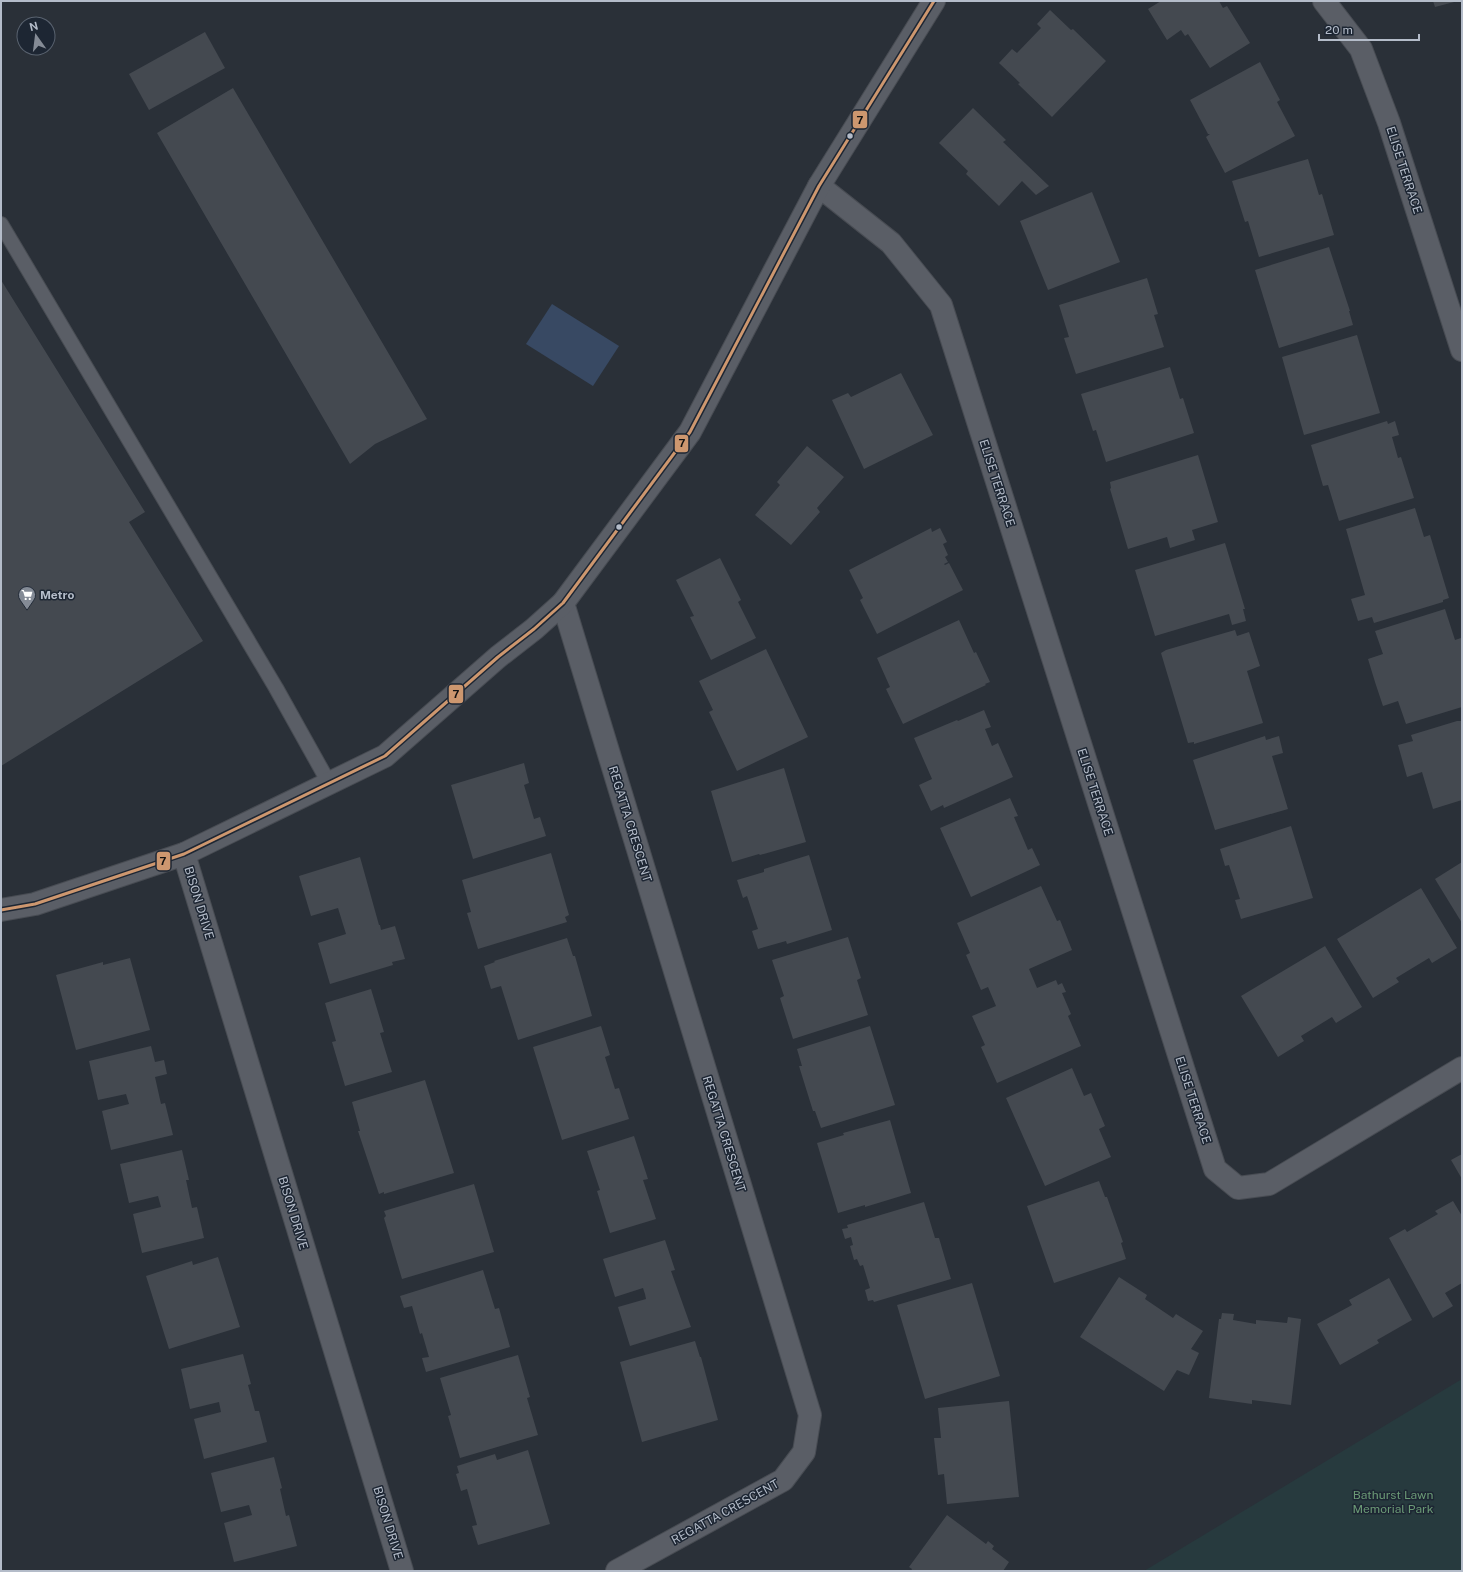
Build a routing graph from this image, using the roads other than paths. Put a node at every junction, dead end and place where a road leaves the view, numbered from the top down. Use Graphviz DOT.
graph roads {
  1 [pos="934,1"];
  2 [pos="1324,1"];
  3 [pos="819,186"];
  4 [pos="1,224"];
  5 [pos="1462,350"];
  6 [pos="563,603"];
  7 [pos="329,783"];
  8 [pos="184,854"];
  9 [pos="1,910"];
  10 [pos="1462,1068"];
  11 [pos="402,1571"];
  12 [pos="617,1571"];
  1 -- 3 [label="street"];
  2 -- 5 [label="street, ELISE TERRACE"];
  3 -- 6 [label="street"];
  3 -- 10 [label="street, ELISE TERRACE"];
  4 -- 7 [label="lane"];
  6 -- 7 [label="street"];
  6 -- 12 [label="street, REGATTA CRESCENT"];
  7 -- 8 [label="street"];
  8 -- 9 [label="street"];
  8 -- 11 [label="street, BISON DRIVE"];
}
